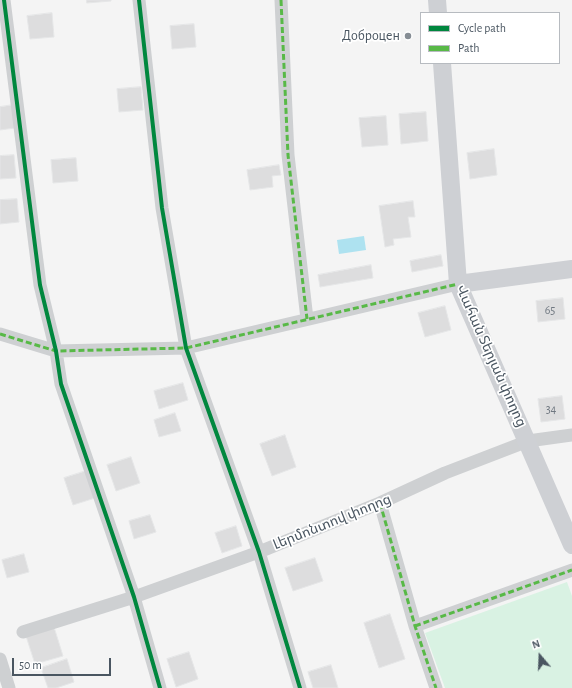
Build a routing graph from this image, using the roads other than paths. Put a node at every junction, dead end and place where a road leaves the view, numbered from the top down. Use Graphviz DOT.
graph roads {
  1 [pos="4,0"];
  2 [pos="139,0"];
  3 [pos="281,0"];
  4 [pos="437,0"];
  5 [pos="438,12"];
  6 [pos="442,64"];
  7 [pos="572,269"];
  8 [pos="458,284"];
  9 [pos="307,319"];
  10 [pos="0,334"];
  11 [pos="186,348"];
  12 [pos="56,351"];
  13 [pos="572,435"];
  14 [pos="528,441"];
  15 [pos="380,503"];
  16 [pos="572,545"];
  17 [pos="259,552"];
  18 [pos="572,570"];
  19 [pos="134,597"];
  20 [pos="415,626"];
  21 [pos="23,632"];
  22 [pos="0,659"];
  23 [pos="9,688"];
  24 [pos="160,688"];
  25 [pos="300,688"];
  26 [pos="436,688"];
  1 -- 12 [label="street"];
  2 -- 11 [label="street"];
  3 -- 9 [label="street"];
  4 -- 5 [label="street"];
  6 -- 8 [label="street, Վահան Տերյան փողոց"];
  7 -- 8 [label="street"];
  8 -- 9 [label="street"];
  8 -- 14 [label="street, Վահան Տերյան փողոց"];
  9 -- 11 [label="street"];
  10 -- 12 [label="street"];
  11 -- 12 [label="street"];
  11 -- 17 [label="street"];
  12 -- 19 [label="street"];
  13 -- 14 [label="street, Լերմոնտով փողոց"];
  14 -- 15 [label="street, Լերմոնտով փողոց"];
  14 -- 16 [label="street, Վահան Տերյան փողոց"];
  15 -- 17 [label="street, Լերմոնտով փողոց"];
  15 -- 20 [label="street"];
  17 -- 19 [label="street, Լերմոնտով փողոց"];
  17 -- 25 [label="street"];
  18 -- 20 [label="street"];
  19 -- 21 [label="street, Լերմոնտով փողոց"];
  19 -- 24 [label="street"];
  20 -- 26 [label="street"];
  22 -- 23 [label="street"];
}
